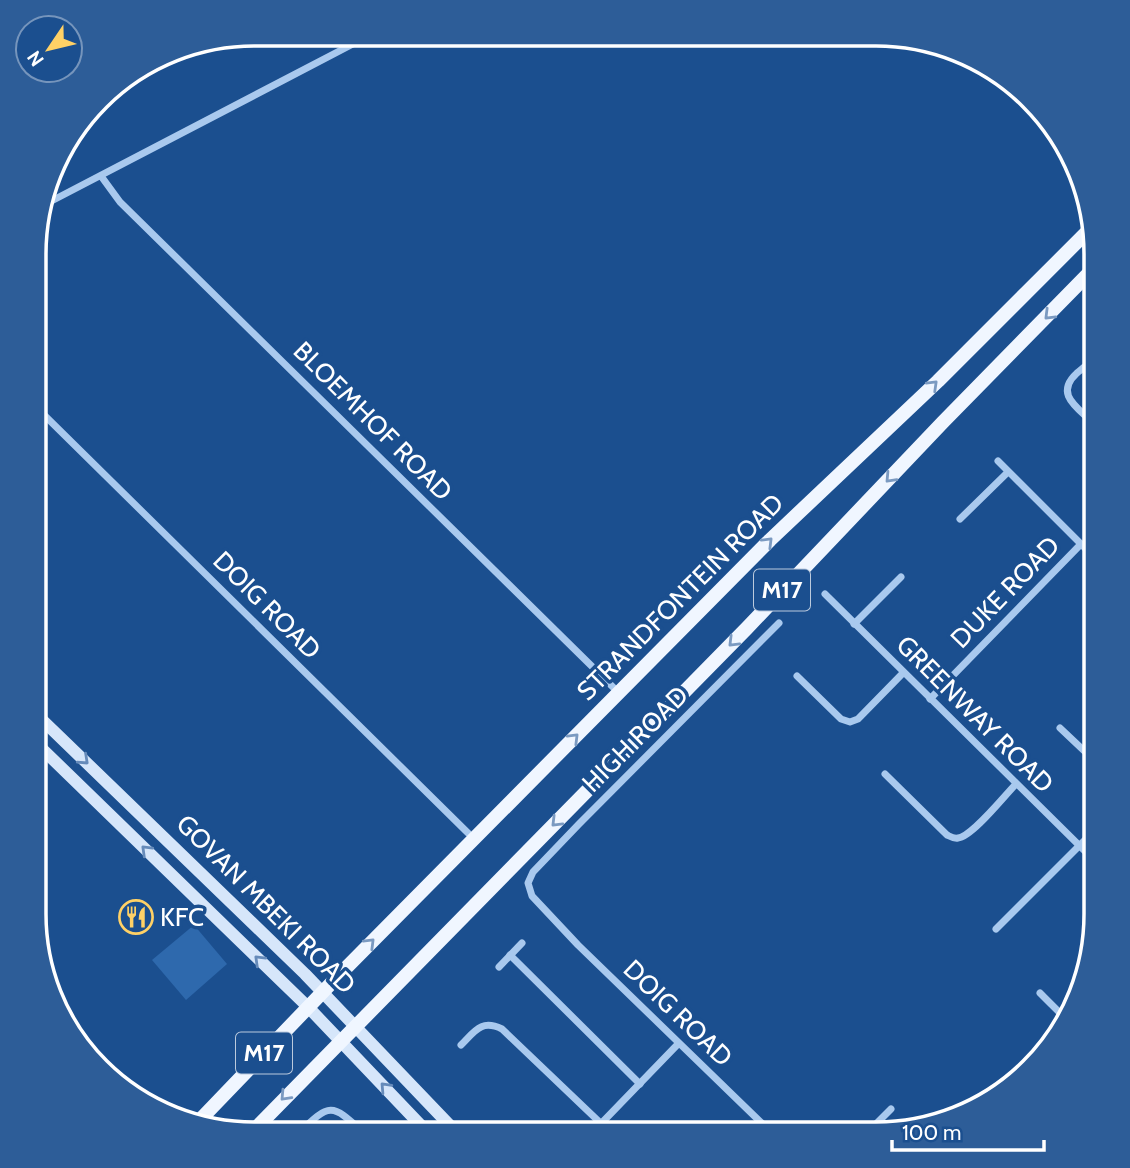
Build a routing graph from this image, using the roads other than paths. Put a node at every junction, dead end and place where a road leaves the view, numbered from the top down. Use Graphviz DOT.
graph roads {
  1 [pos="349,46"];
  2 [pos="102,176"];
  3 [pos="53,201"];
  4 [pos="1084,236"];
  5 [pos="1084,278"];
  6 [pos="1084,367"];
  7 [pos="1084,414"];
  8 [pos="46,417"];
  9 [pos="998,461"];
  10 [pos="1008,472"];
  11 [pos="960,519"];
  12 [pos="1081,544"];
  13 [pos="1084,547"];
  14 [pos="901,578"];
  15 [pos="825,594"];
  16 [pos="779,623"];
  17 [pos="854,624"];
  18 [pos="903,673"];
  19 [pos="797,676"];
  20 [pos="619,692"];
  21 [pos="930,699"];
  22 [pos="46,723"];
  23 [pos="1060,728"];
  24 [pos="1084,751"];
  25 [pos="46,753"];
  26 [pos="885,774"];
  27 [pos="1016,784"];
  28 [pos="468,833"];
  29 [pos="1084,842"];
  30 [pos="1080,846"];
  31 [pos="1084,850"];
  32 [pos="528,888"];
  33 [pos="996,929"];
  34 [pos="522,943"];
  35 [pos="510,955"];
  36 [pos="499,967"];
  37 [pos="323,992"];
  38 [pos="1040,993"];
  39 [pos="308,1007"];
  40 [pos="1060,1013"];
  41 [pos="355,1025"];
  42 [pos="340,1040"];
  43 [pos="678,1044"];
  44 [pos="461,1045"];
  45 [pos="640,1084"];
  46 [pos="891,1109"];
  47 [pos="204,1116"];
  48 [pos="261,1122"];
  49 [pos="311,1122"];
  50 [pos="352,1122"];
  51 [pos="418,1122"];
  52 [pos="447,1122"];
  53 [pos="599,1122"];
  54 [pos="603,1122"];
  55 [pos="760,1122"];
  56 [pos="878,1122"];
  1 -- 2 [label="street"];
  2 -- 3 [label="street"];
  2 -- 20 [label="street, BLOEMHOF ROAD"];
  20 -- 4 [label="main road, STRANDFONTEIN ROAD / M17, one-way"];
  5 -- 41 [label="main road, M17, one-way"];
  6 -- 7 [label="street"];
  8 -- 28 [label="street, DOIG ROAD"];
  9 -- 10 [label="street"];
  10 -- 11 [label="street"];
  10 -- 12 [label="street"];
  12 -- 13 [label="street"];
  12 -- 21 [label="street, DUKE ROAD"];
  14 -- 17 [label="street"];
  15 -- 17 [label="street, GREENWAY ROAD"];
  16 -- 32 [label="street, HIGH ROAD"];
  17 -- 18 [label="street, GREENWAY ROAD"];
  18 -- 19 [label="street"];
  18 -- 21 [label="street, GREENWAY ROAD"];
  37 -- 20 [label="main road, STRANDFONTEIN ROAD / M17, one-way"];
  21 -- 27 [label="street, GREENWAY ROAD"];
  22 -- 37 [label="main road, GOVAN MBEKI ROAD, one-way"];
  23 -- 24 [label="street"];
  39 -- 25 [label="main road, GOVAN MBEKI ROAD, one-way"];
  26 -- 27 [label="street"];
  27 -- 30 [label="street, GREENWAY ROAD"];
  29 -- 30 [label="street"];
  30 -- 31 [label="street, GREENWAY ROAD"];
  30 -- 33 [label="street"];
  32 -- 43 [label="street, DOIG ROAD"];
  34 -- 35 [label="street"];
  35 -- 36 [label="street"];
  35 -- 45 [label="street"];
  37 -- 39 [label="main road, STRANDFONTEIN ROAD / M17"];
  37 -- 41 [label="main road, GOVAN MBEKI ROAD"];
  38 -- 40 [label="street"];
  39 -- 42 [label="main road, GOVAN MBEKI ROAD"];
  39 -- 47 [label="main road, M17"];
  41 -- 42 [label="main road, M17"];
  41 -- 52 [label="main road, GOVAN MBEKI ROAD"];
  42 -- 48 [label="main road, M17, one-way"];
  51 -- 42 [label="main road, GOVAN MBEKI ROAD, one-way"];
  43 -- 45 [label="street"];
  43 -- 55 [label="street, DOIG ROAD"];
  44 -- 53 [label="street"];
  45 -- 54 [label="street"];
  46 -- 56 [label="street"];
  49 -- 50 [label="street"];
}
